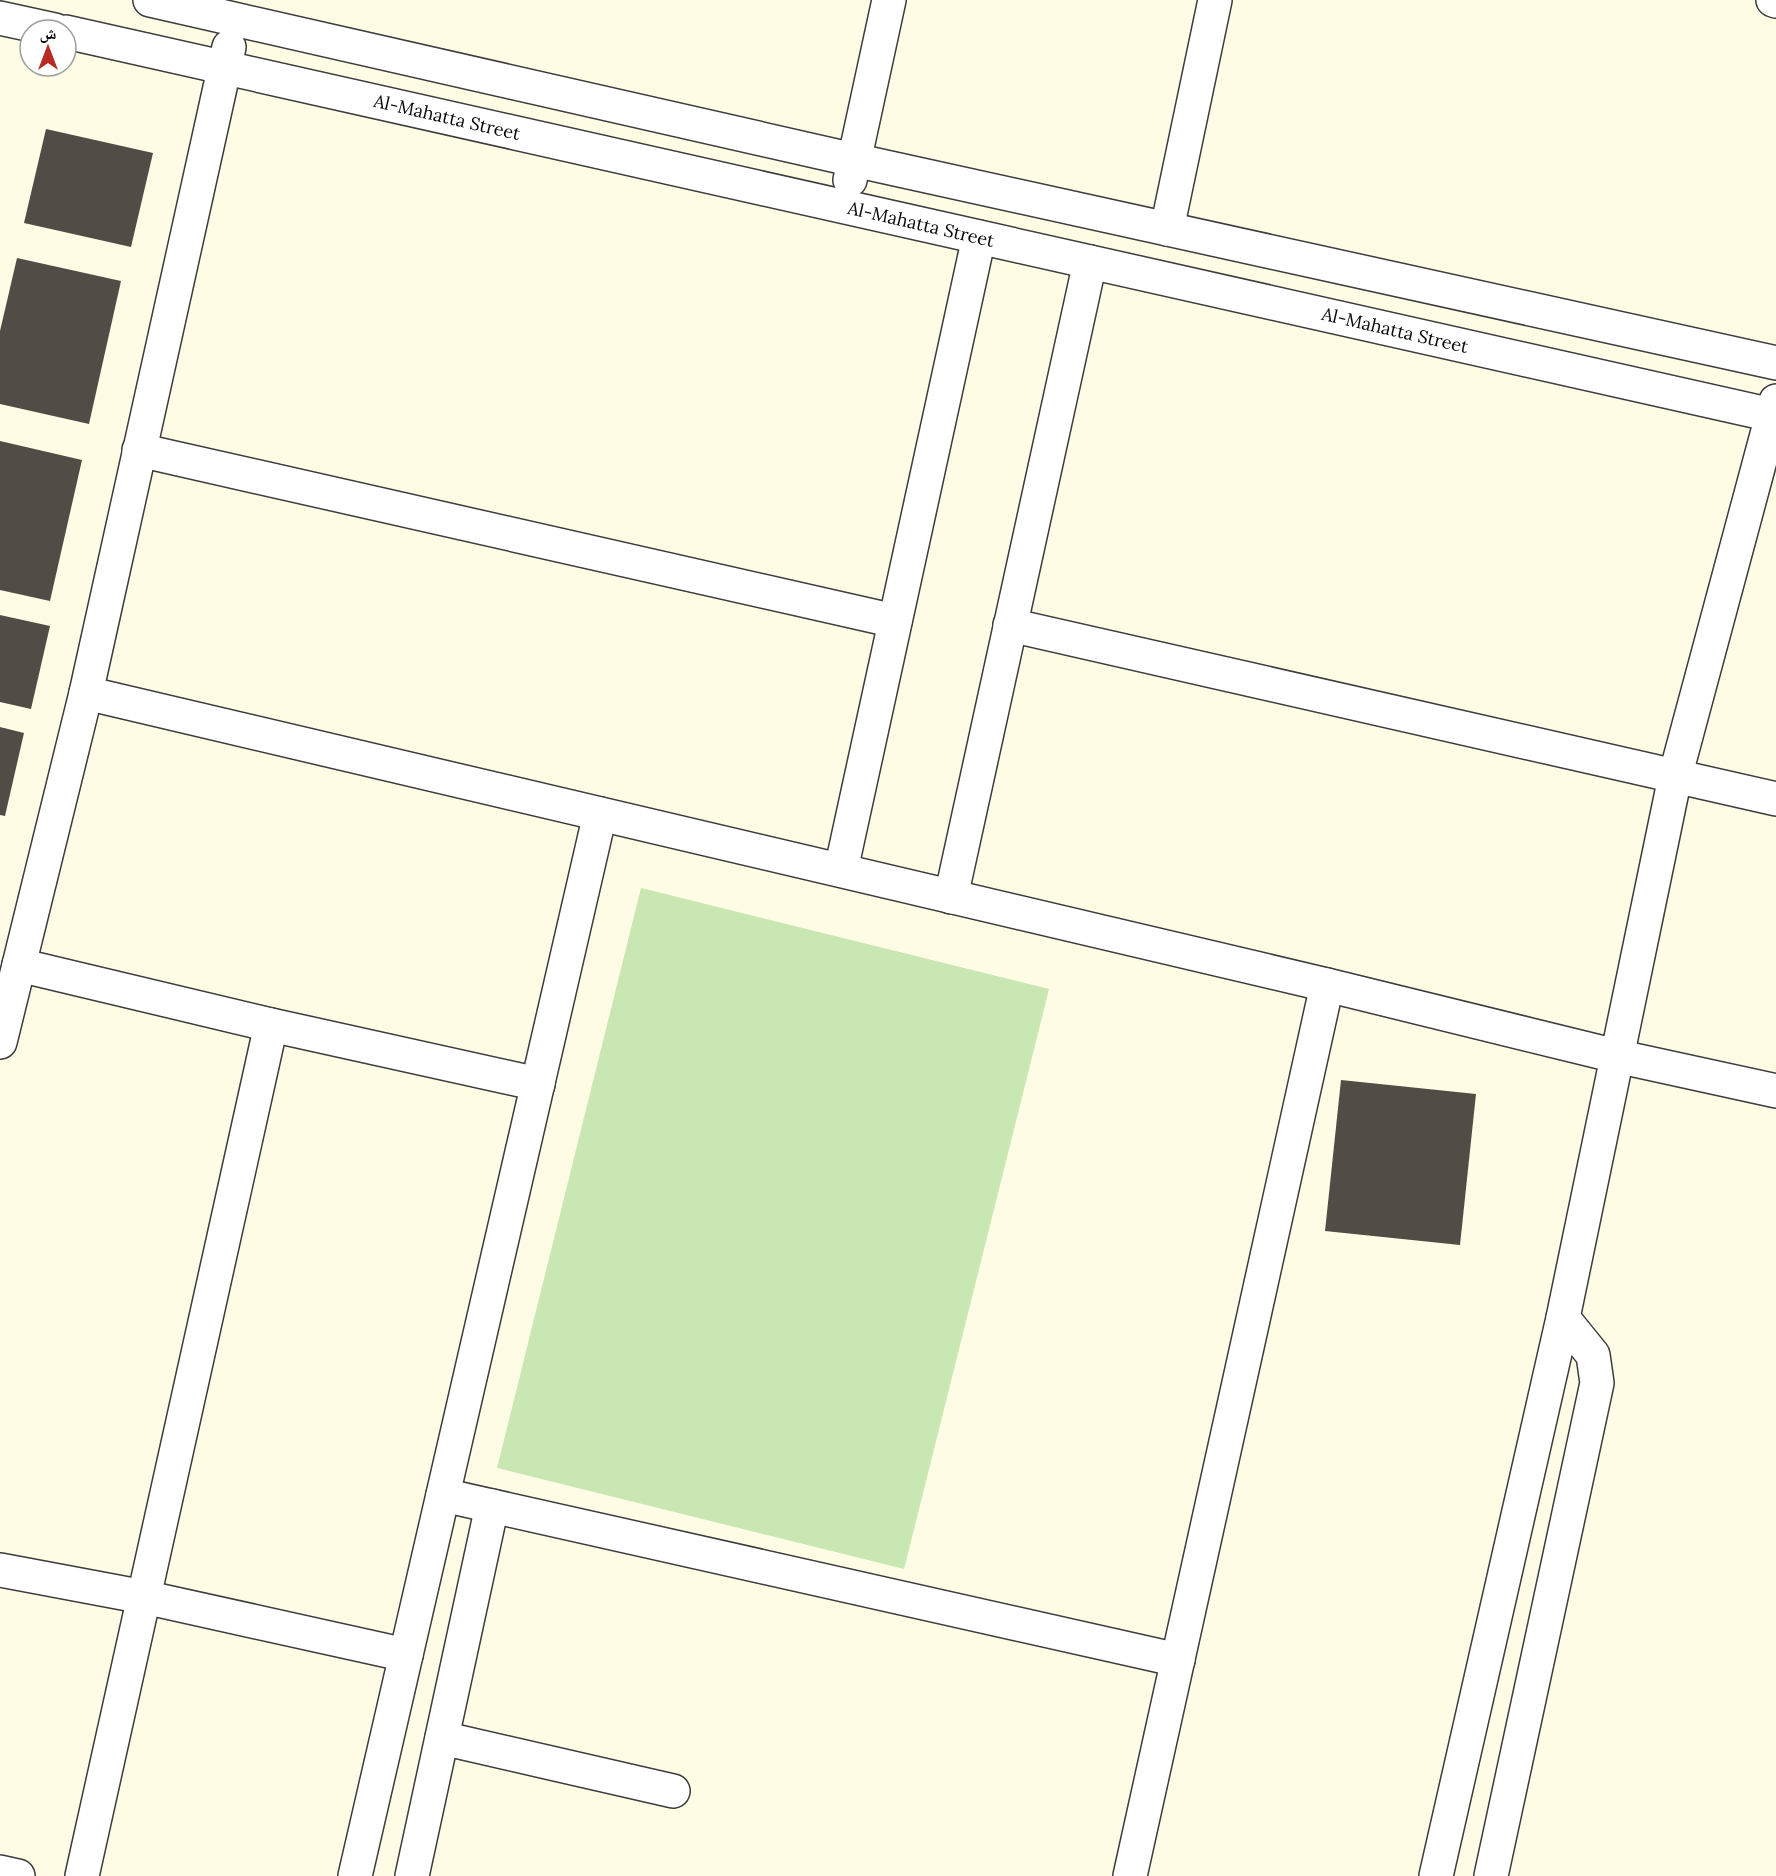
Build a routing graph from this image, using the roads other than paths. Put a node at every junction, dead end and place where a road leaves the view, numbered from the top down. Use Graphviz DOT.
graph roads {
  1 [pos="150,0"];
  2 [pos="889,0"];
  3 [pos="1215,0"];
  4 [pos="237,10"];
  5 [pos="0,18"];
  6 [pos="18,22"];
  7 [pos="78,35"];
  8 [pos="224,67"];
  9 [pos="854,160"];
  10 [pos="844,206"];
  11 [pos="1167,229"];
  12 [pos="979,237"];
  13 [pos="1090,262"];
  14 [pos="1776,363"];
  15 [pos="1775,411"];
  16 [pos="139,450"];
  17 [pos="895,621"];
  18 [pos="1010,625"];
  19 [pos="86,693"];
  20 [pos="1675,777"];
  21 [pos="1776,799"];
  22 [pos="600,814"];
  23 [pos="841,870"];
  24 [pos="951,897"];
  25 [pos="19,965"];
  26 [pos="1327,985"];
  27 [pos="271,1025"];
  28 [pos="0,1042"];
  29 [pos="1617,1056"];
  30 [pos="538,1084"];
  31 [pos="1776,1091"];
  32 [pos="1563,1318"];
  33 [pos="443,1495"];
  34 [pos="492,1506"];
  35 [pos="0,1570"];
  36 [pos="144,1597"];
  37 [pos="406,1655"];
  38 [pos="1178,1660"];
  39 [pos="442,1738"];
  40 [pos="673,1791"];
  41 [pos="0,1872"];
  42 [pos="18,1876"];
  43 [pos="82,1876"];
  44 [pos="355,1876"];
  45 [pos="412,1876"];
  46 [pos="1131,1876"];
  47 [pos="1436,1876"];
  48 [pos="1491,1876"];
  1 -- 4 [label="street"];
  2 -- 9 [label="street"];
  3 -- 11 [label="street"];
  4 -- 8 [label="street"];
  4 -- 9 [label="street"];
  5 -- 6 [label="street"];
  7 -- 8 [label="street, Al-Mahatta Street"];
  8 -- 10 [label="street, Al-Mahatta Street"];
  8 -- 16 [label="street"];
  9 -- 10 [label="street"];
  9 -- 11 [label="street"];
  10 -- 12 [label="street, Al-Mahatta Street"];
  11 -- 14 [label="street"];
  12 -- 13 [label="street, Al-Mahatta Street"];
  12 -- 17 [label="street"];
  13 -- 15 [label="street, Al-Mahatta Street"];
  13 -- 18 [label="street"];
  15 -- 20 [label="street"];
  16 -- 17 [label="street"];
  16 -- 19 [label="street"];
  17 -- 23 [label="street"];
  18 -- 20 [label="street"];
  18 -- 24 [label="street"];
  19 -- 22 [label="street"];
  19 -- 25 [label="street"];
  20 -- 21 [label="street"];
  20 -- 29 [label="street"];
  22 -- 23 [label="street"];
  22 -- 30 [label="street"];
  23 -- 24 [label="street"];
  24 -- 26 [label="street"];
  25 -- 27 [label="street"];
  25 -- 28 [label="street"];
  26 -- 29 [label="street"];
  26 -- 38 [label="street"];
  27 -- 30 [label="street"];
  27 -- 36 [label="street"];
  29 -- 31 [label="street"];
  29 -- 32 [label="street"];
  30 -- 33 [label="street"];
  32 -- 47 [label="street"];
  32 -- 48 [label="street"];
  33 -- 34 [label="street"];
  33 -- 37 [label="street"];
  34 -- 38 [label="street"];
  34 -- 39 [label="street"];
  35 -- 36 [label="street"];
  36 -- 37 [label="street"];
  36 -- 43 [label="street"];
  37 -- 44 [label="street"];
  38 -- 46 [label="street"];
  39 -- 40 [label="street"];
  39 -- 45 [label="street"];
  41 -- 42 [label="street"];
}
